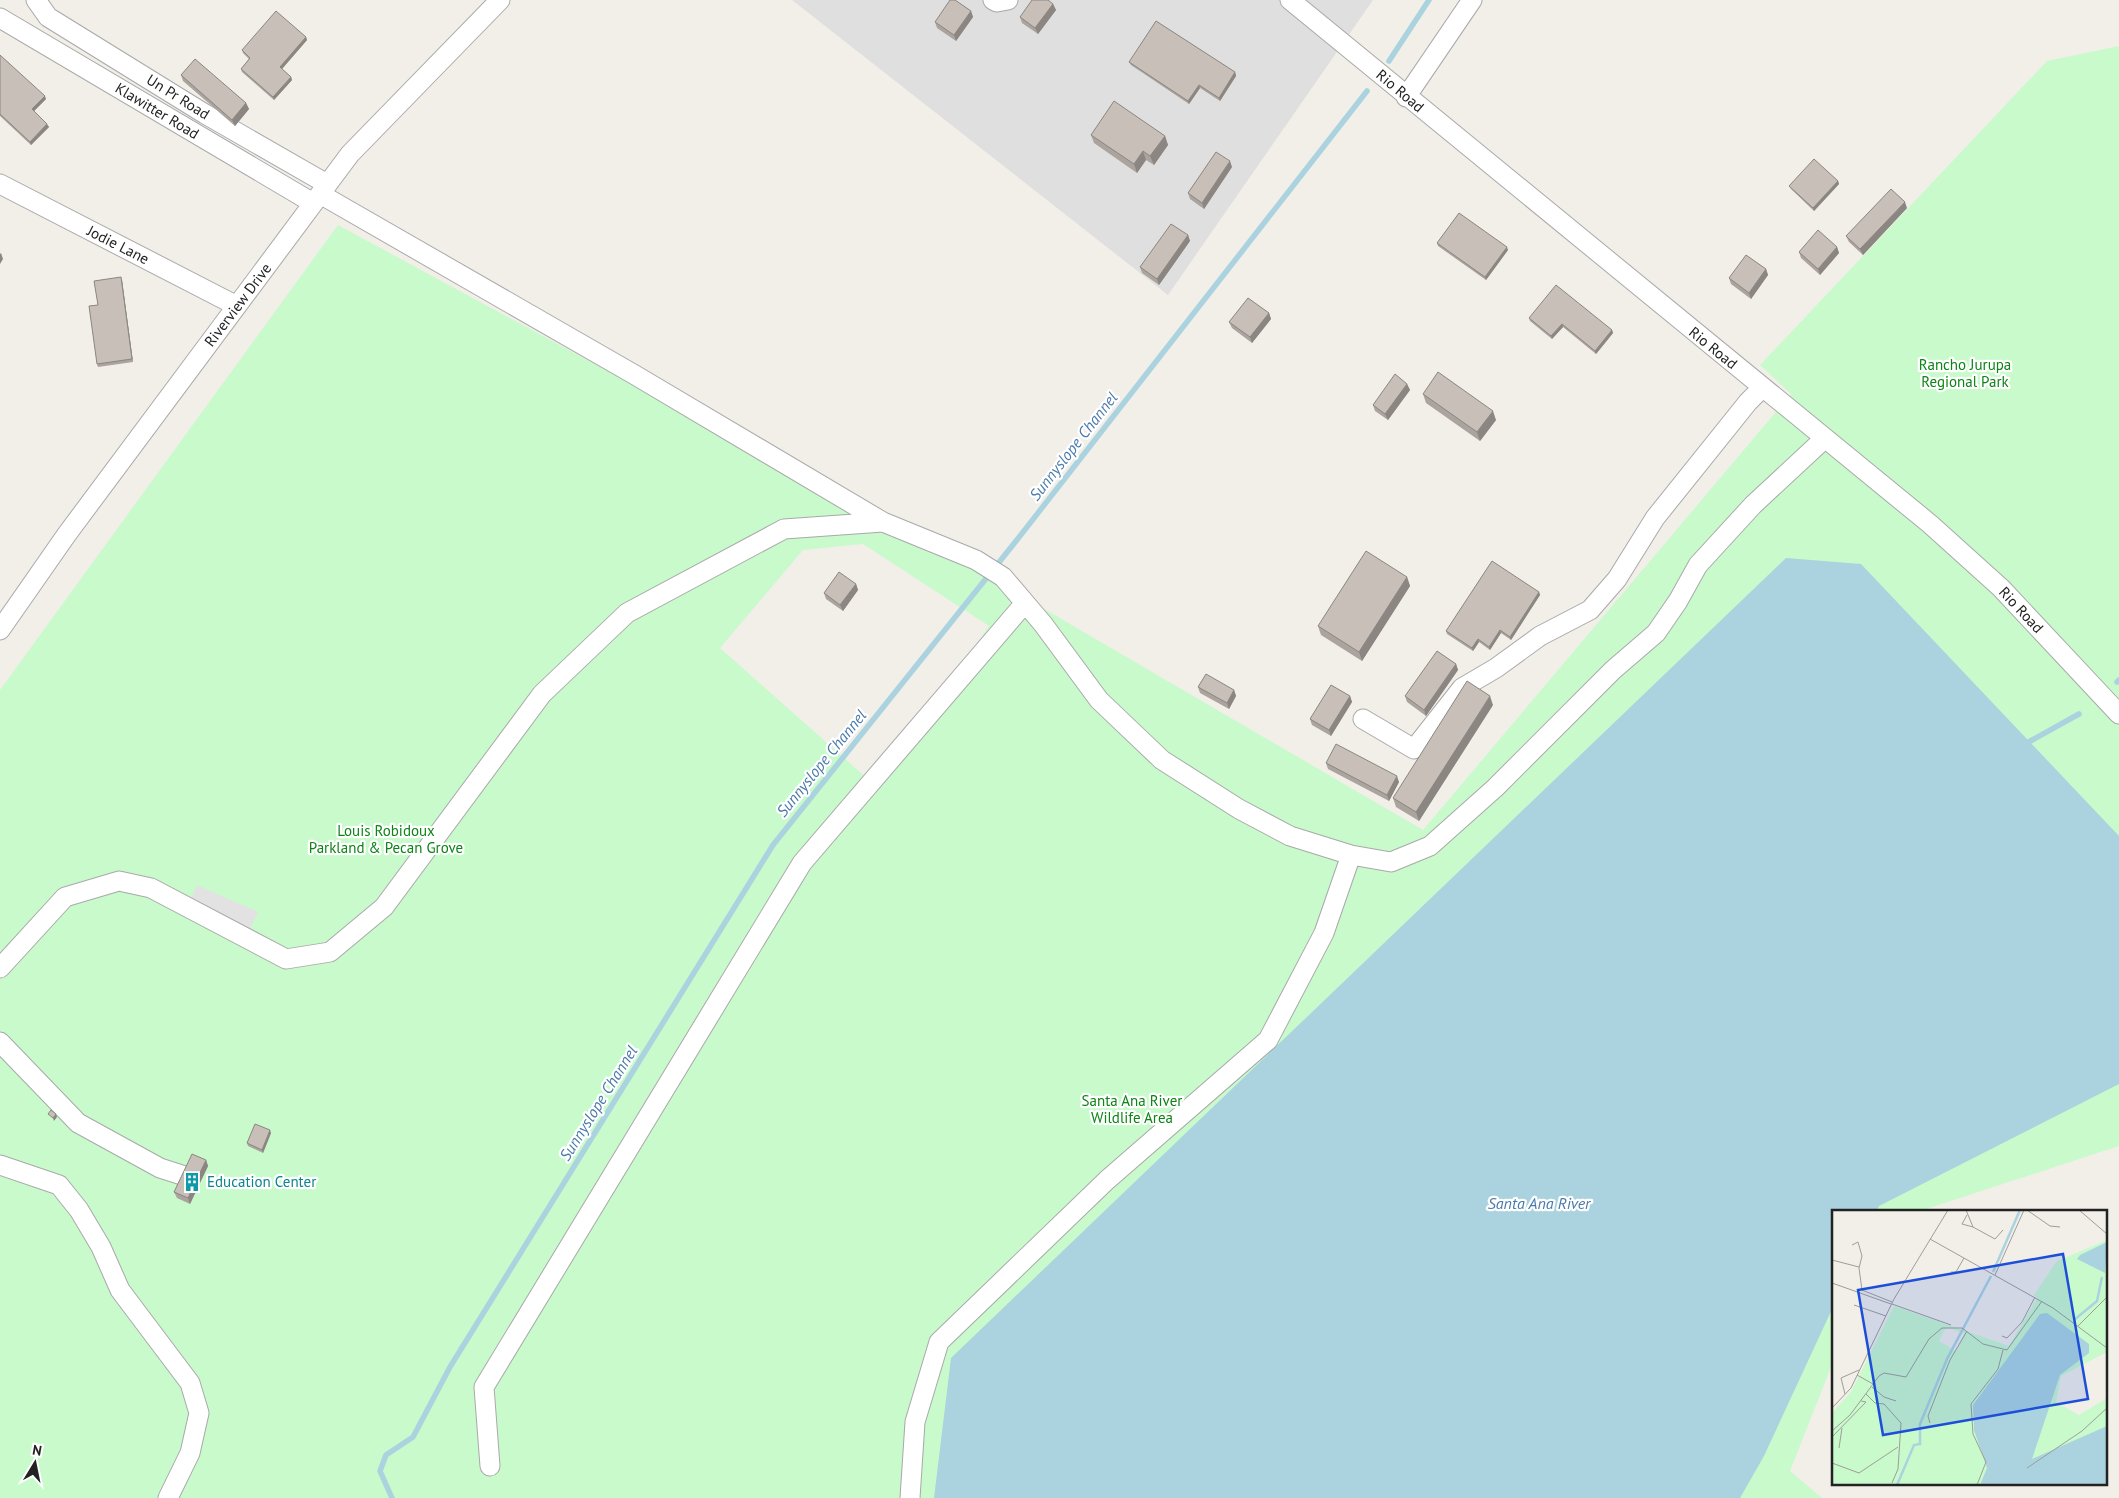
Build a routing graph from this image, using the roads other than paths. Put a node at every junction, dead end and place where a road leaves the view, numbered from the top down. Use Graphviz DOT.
graph roads {
  1 [pos="500,0"];
  2 [pos="993,0"];
  3 [pos="1008,0"];
  4 [pos="1290,0"];
  5 [pos="1472,0"];
  6 [pos="40,5"];
  7 [pos="0,18"];
  8 [pos="28,34"];
  9 [pos="1406,97"];
  10 [pos="0,184"];
  11 [pos="320,194"];
  12 [pos="237,306"];
  13 [pos="1762,388"];
  14 [pos="1824,439"];
  15 [pos="884,522"];
  16 [pos="1025,603"];
  17 [pos="0,630"];
  18 [pos="2119,714"];
  19 [pos="1362,719"];
  20 [pos="1352,855"];
  21 [pos="0,968"];
  22 [pos="0,1042"];
  23 [pos="0,1165"];
  24 [pos="188,1177"];
  25 [pos="490,1466"];
  26 [pos="168,1498"];
  27 [pos="910,1498"];
  1 -- 11 [label="street, Riverview Drive"];
  2 -- 3 [label="street"];
  4 -- 9 [label="street, Rio Road"];
  5 -- 9 [label="street"];
  6 -- 8 [label="street"];
  6 -- 11 [label="street, Un Pr Road"];
  7 -- 8 [label="street, Klawitter Road"];
  8 -- 11 [label="street, Klawitter Road"];
  9 -- 13 [label="street, Rio Road"];
  10 -- 12 [label="street, Jodie Lane"];
  11 -- 12 [label="street, Riverview Drive"];
  11 -- 15 [label="street"];
  12 -- 17 [label="street, Riverview Drive"];
  13 -- 14 [label="street, Rio Road"];
  13 -- 19 [label="street"];
  14 -- 18 [label="street, Rio Road"];
  14 -- 20 [label="street"];
  15 -- 16 [label="street"];
  15 -- 21 [label="street"];
  16 -- 20 [label="street"];
  16 -- 25 [label="street"];
  20 -- 27 [label="street"];
  22 -- 24 [label="street"];
  23 -- 26 [label="street"];
}
